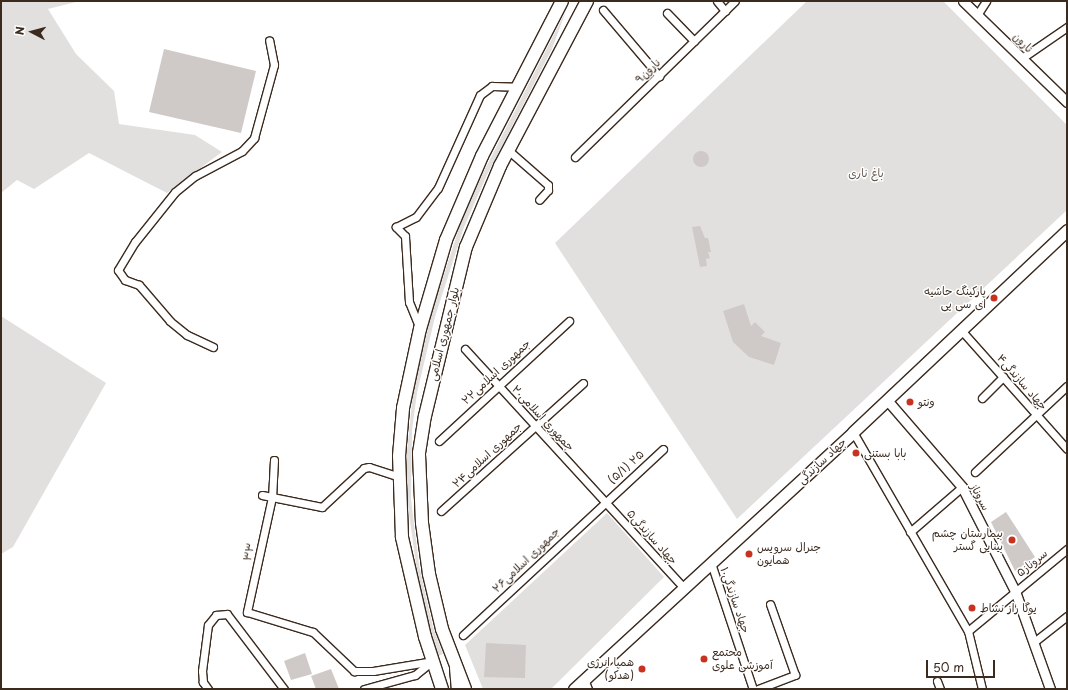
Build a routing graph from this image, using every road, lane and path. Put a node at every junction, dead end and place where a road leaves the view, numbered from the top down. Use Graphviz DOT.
graph roads {
  1 [pos="562,1"];
  2 [pos="717,1"];
  3 [pos="736,1"];
  4 [pos="963,1"];
  5 [pos="986,1"];
  6 [pos="585,2"];
  7 [pos="603,10"];
  8 [pos="725,11"];
  9 [pos="667,13"];
  10 [pos="977,15"];
  11 [pos="1067,27"];
  12 [pos="269,40"];
  13 [pos="694,41"];
  14 [pos="1022,58"];
  15 [pos="659,76"];
  16 [pos="517,87"];
  17 [pos="1067,102"];
  18 [pos="508,150"];
  19 [pos="575,157"];
  20 [pos="539,200"];
  21 [pos="1067,230"];
  22 [pos="569,320"];
  23 [pos="420,329"];
  24 [pos="961,330"];
  25 [pos="213,347"];
  26 [pos="465,349"];
  27 [pos="1003,377"];
  28 [pos="583,383"];
  29 [pos="497,385"];
  30 [pos="1067,386"];
  31 [pos="982,398"];
  32 [pos="887,400"];
  33 [pos="1036,414"];
  34 [pos="535,425"];
  35 [pos="853,432"];
  36 [pos="439,441"];
  37 [pos="663,449"];
  38 [pos="1067,450"];
  39 [pos="274,460"];
  40 [pos="975,472"];
  41 [pos="399,477"];
  42 [pos="962,487"];
  43 [pos="262,495"];
  44 [pos="272,496"];
  45 [pos="604,501"];
  46 [pos="441,512"];
  47 [pos="910,532"];
  48 [pos="1066,550"];
  49 [pos="711,563"];
  50 [pos="684,588"];
  51 [pos="1015,591"];
  52 [pos="770,604"];
  53 [pos="1067,616"];
  54 [pos="968,631"];
  55 [pos="463,635"];
  56 [pos="1034,642"];
  57 [pos="433,661"];
  58 [pos="456,668"];
  59 [pos="937,681"];
  60 [pos="586,684"];
  61 [pos="208,689"];
  62 [pos="284,689"];
  63 [pos="364,689"];
  64 [pos="442,689"];
  65 [pos="458,689"];
  66 [pos="464,689"];
  67 [pos="574,689"];
  68 [pos="754,689"];
  69 [pos="758,689"];
  70 [pos="940,689"];
  71 [pos="982,689"];
  72 [pos="1050,689"];
  1 -- 16 [label="main road, بلوار جمهوری اسلامی"];
  2 -- 8 [label="street"];
  3 -- 8 [label="street, نارون۹"];
  4 -- 10 [label="street, نارون"];
  5 -- 10 [label="street"];
  6 -- 18 [label="main road, بلوار جمهوری اسلامی"];
  7 -- 15 [label="street"];
  8 -- 13 [label="street, نارون۹"];
  9 -- 13 [label="street"];
  10 -- 14 [label="street, نارون"];
  11 -- 14 [label="street"];
  12 -- 25 [label="street"];
  13 -- 15 [label="street, نارون۹"];
  14 -- 17 [label="street, نارون"];
  15 -- 19 [label="street, نارون۹"];
  16 -- 23 [label="main road, بلوار جمهوری اسلامی"];
  16 -- 23 [label="street"];
  18 -- 20 [label="street"];
  18 -- 58 [label="main road, بلوار جمهوری اسلامی"];
  21 -- 24 [label="main road, جهاد سازندگی"];
  22 -- 29 [label="street, جمهوری اسلامی۲۲"];
  23 -- 41 [label="main road, بلوار جمهوری اسلامی"];
  24 -- 27 [label="street, جهاد سازندگی۴"];
  24 -- 32 [label="main road, جهاد سازندگی"];
  26 -- 29 [label="street, جمهوری اسلامی۲۰"];
  27 -- 31 [label="street"];
  27 -- 33 [label="street, جهاد سازندگی۴"];
  28 -- 34 [label="street, جمهوری اسلامی۲۴"];
  29 -- 34 [label="street, جمهوری اسلامی۲۰"];
  29 -- 36 [label="street, جمهوری اسلامی۲۲"];
  30 -- 33 [label="street"];
  32 -- 35 [label="main road, جهاد سازندگی"];
  32 -- 42 [label="street, سروناز"];
  33 -- 38 [label="street, جهاد سازندگی۴"];
  33 -- 40 [label="street"];
  34 -- 45 [label="street, جمهوری اسلامی۲۰"];
  34 -- 46 [label="street, جمهوری اسلامی۲۴"];
  35 -- 47 [label="street"];
  35 -- 49 [label="main road, جهاد سازندگی"];
  37 -- 45 [label="street, (۵/۱) ۲۵"];
  39 -- 44 [label="street, ۳۳"];
  41 -- 44 [label="street"];
  41 -- 57 [label="main road, بلوار جمهوری اسلامی"];
  42 -- 47 [label="street"];
  42 -- 51 [label="street, سروناز"];
  43 -- 44 [label="street"];
  44 -- 57 [label="street, ۳۳"];
  45 -- 50 [label="street, جهاد سازندگی۵"];
  45 -- 55 [label="street, جمهوری اسلامی۲۶"];
  47 -- 54 [label="street"];
  48 -- 51 [label="street, سروناز۵"];
  49 -- 50 [label="main road, جهاد سازندگی"];
  49 -- 68 [label="street, جهاد سازندگی۱۰"];
  50 -- 60 [label="main road, جهاد سازندگی"];
  51 -- 54 [label="street, سروناز۵"];
  51 -- 56 [label="street, سروناز"];
  52 -- 69 [label="street"];
  53 -- 56 [label="street"];
  54 -- 71 [label="street"];
  56 -- 72 [label="street, سروناز"];
  57 -- 63 [label="street"];
  57 -- 64 [label="main road, بلوار جمهوری اسلامی"];
  58 -- 65 [label="main road"];
  58 -- 66 [label="main road, بلوار جمهوری اسلامی"];
  59 -- 70 [label="street"];
  60 -- 67 [label="main road, جهاد سازندگی"];
  61 -- 62 [label="street"];
}
